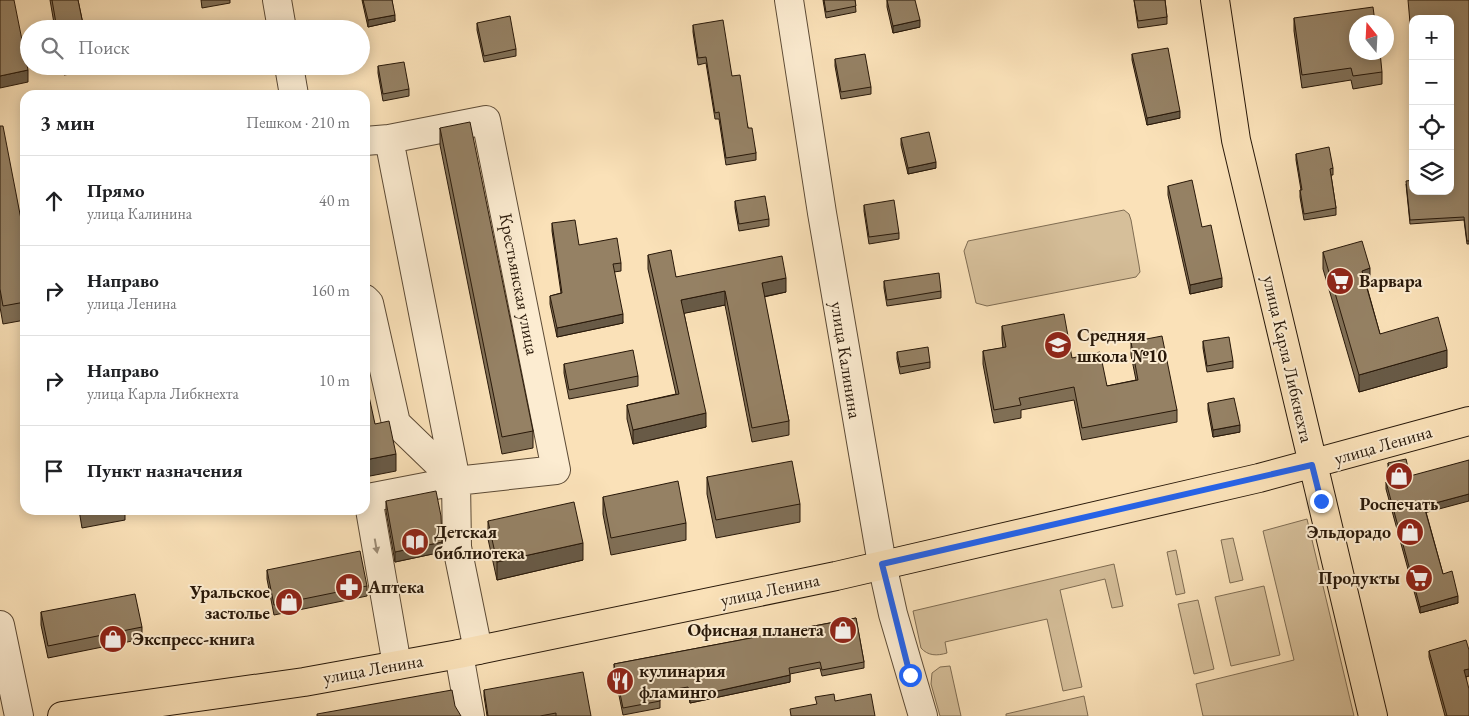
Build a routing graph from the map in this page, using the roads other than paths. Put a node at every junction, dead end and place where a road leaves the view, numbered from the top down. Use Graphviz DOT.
graph roads {
  1 [pos="277,0"];
  2 [pos="789,0"];
  3 [pos="1215,0"];
  4 [pos="280,20"];
  5 [pos="291,75"];
  6 [pos="293,90"];
  7 [pos="377,140"];
  8 [pos="370,307"];
  9 [pos="1469,421"];
  10 [pos="1312,465"];
  11 [pos="456,481"];
  12 [pos="370,498"];
  13 [pos="370,510"];
  14 [pos="882,564"];
  15 [pos="0,625"];
  16 [pos="469,652"];
  17 [pos="397,665"];
  18 [pos="19,716"];
  19 [pos="62,716"];
  20 [pos="470,716"];
  21 [pos="923,716"];
  22 [pos="1373,716"];
  1 -- 4 [label="street"];
  2 -- 14 [label="street, улица Калинина"];
  3 -- 10 [label="main road, улица Карла Либкнехта"];
  5 -- 6 [label="street"];
  7 -- 11 [label="street"];
  7 -- 11 [label="street, Крестьянская улица"];
  8 -- 11 [label="street"];
  9 -- 10 [label="main road, улица Ленина"];
  10 -- 14 [label="main road, улица Ленина"];
  10 -- 22 [label="main road, улица Карла Либкнехта"];
  11 -- 12 [label="street, Крестьянская улица, one-way"];
  11 -- 16 [label="street"];
  13 -- 17 [label="street, Крестьянская улица, one-way"];
  14 -- 16 [label="main road, улица Ленина"];
  14 -- 21 [label="street, улица Калинина"];
  15 -- 18 [label="street"];
  16 -- 17 [label="main road, улица Ленина"];
  16 -- 20 [label="street"];
  17 -- 19 [label="main road, улица Ленина"];
}
